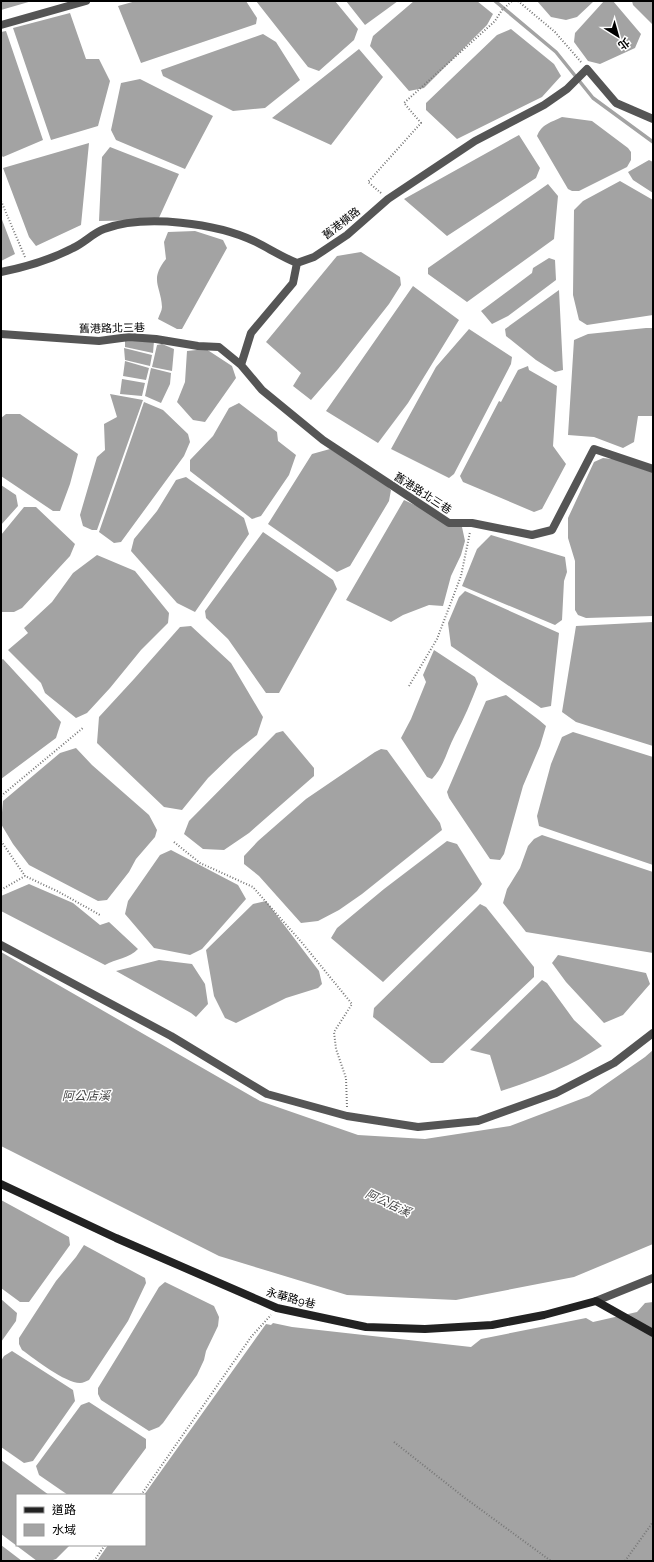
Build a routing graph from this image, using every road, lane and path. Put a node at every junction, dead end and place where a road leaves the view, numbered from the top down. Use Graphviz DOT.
graph roads {
  1 [pos="86,1"];
  2 [pos="518,1"];
  3 [pos="511,2"];
  4 [pos="1,25"];
  5 [pos="585,71"];
  6 [pos="653,119"];
  7 [pos="388,199"];
  8 [pos="1,201"];
  9 [pos="296,263"];
  10 [pos="28,266"];
  11 [pos="1,272"];
  12 [pos="1,334"];
  13 [pos="241,365"];
  14 [pos="653,469"];
  15 [pos="472,522"];
  16 [pos="409,686"];
  17 [pos="84,727"];
  18 [pos="1,796"];
  19 [pos="1,841"];
  20 [pos="174,842"];
  21 [pos="25,876"];
  22 [pos="1,890"];
  23 [pos="100,914"];
  24 [pos="1,945"];
  25 [pos="653,1033"];
  26 [pos="347,1116"];
  27 [pos="1,1184"];
  28 [pos="653,1278"];
  29 [pos="596,1301"];
  30 [pos="277,1308"];
  31 [pos="653,1333"];
  32 [pos="394,1442"];
  33 [pos="142,1494"];
  34 [pos="653,1522"];
  35 [pos="104,1546"];
  36 [pos="94,1561"];
  37 [pos="551,1561"];
  38 [pos="626,1561"];
  1 -- 4 [label="street"];
  2 -- 5 [label="path"];
  3 -- 7 [label="path"];
  5 -- 6 [label="street"];
  5 -- 7 [label="street, 舊港橫路"];
  7 -- 9 [label="street, 舊港橫路"];
  8 -- 10 [label="path"];
  9 -- 10 [label="street"];
  9 -- 13 [label="street"];
  10 -- 11 [label="street"];
  12 -- 13 [label="street, 舊港路北三巷"];
  13 -- 15 [label="street, 舊港路北三巷"];
  14 -- 15 [label="street, 舊港路北三巷"];
  15 -- 16 [label="path"];
  17 -- 18 [label="path"];
  19 -- 21 [label="path"];
  20 -- 26 [label="path"];
  21 -- 22 [label="path"];
  21 -- 23 [label="path"];
  24 -- 26 [label="street"];
  25 -- 26 [label="street"];
  27 -- 30 [label="street, 永華路9巷"];
  28 -- 29 [label="street, 永華路9巷"];
  29 -- 30 [label="street, 永華路9巷"];
  29 -- 31 [label="street"];
  30 -- 33 [label="path"];
  32 -- 37 [label="path"];
  34 -- 38 [label="path"];
  35 -- 36 [label="path"];
}
